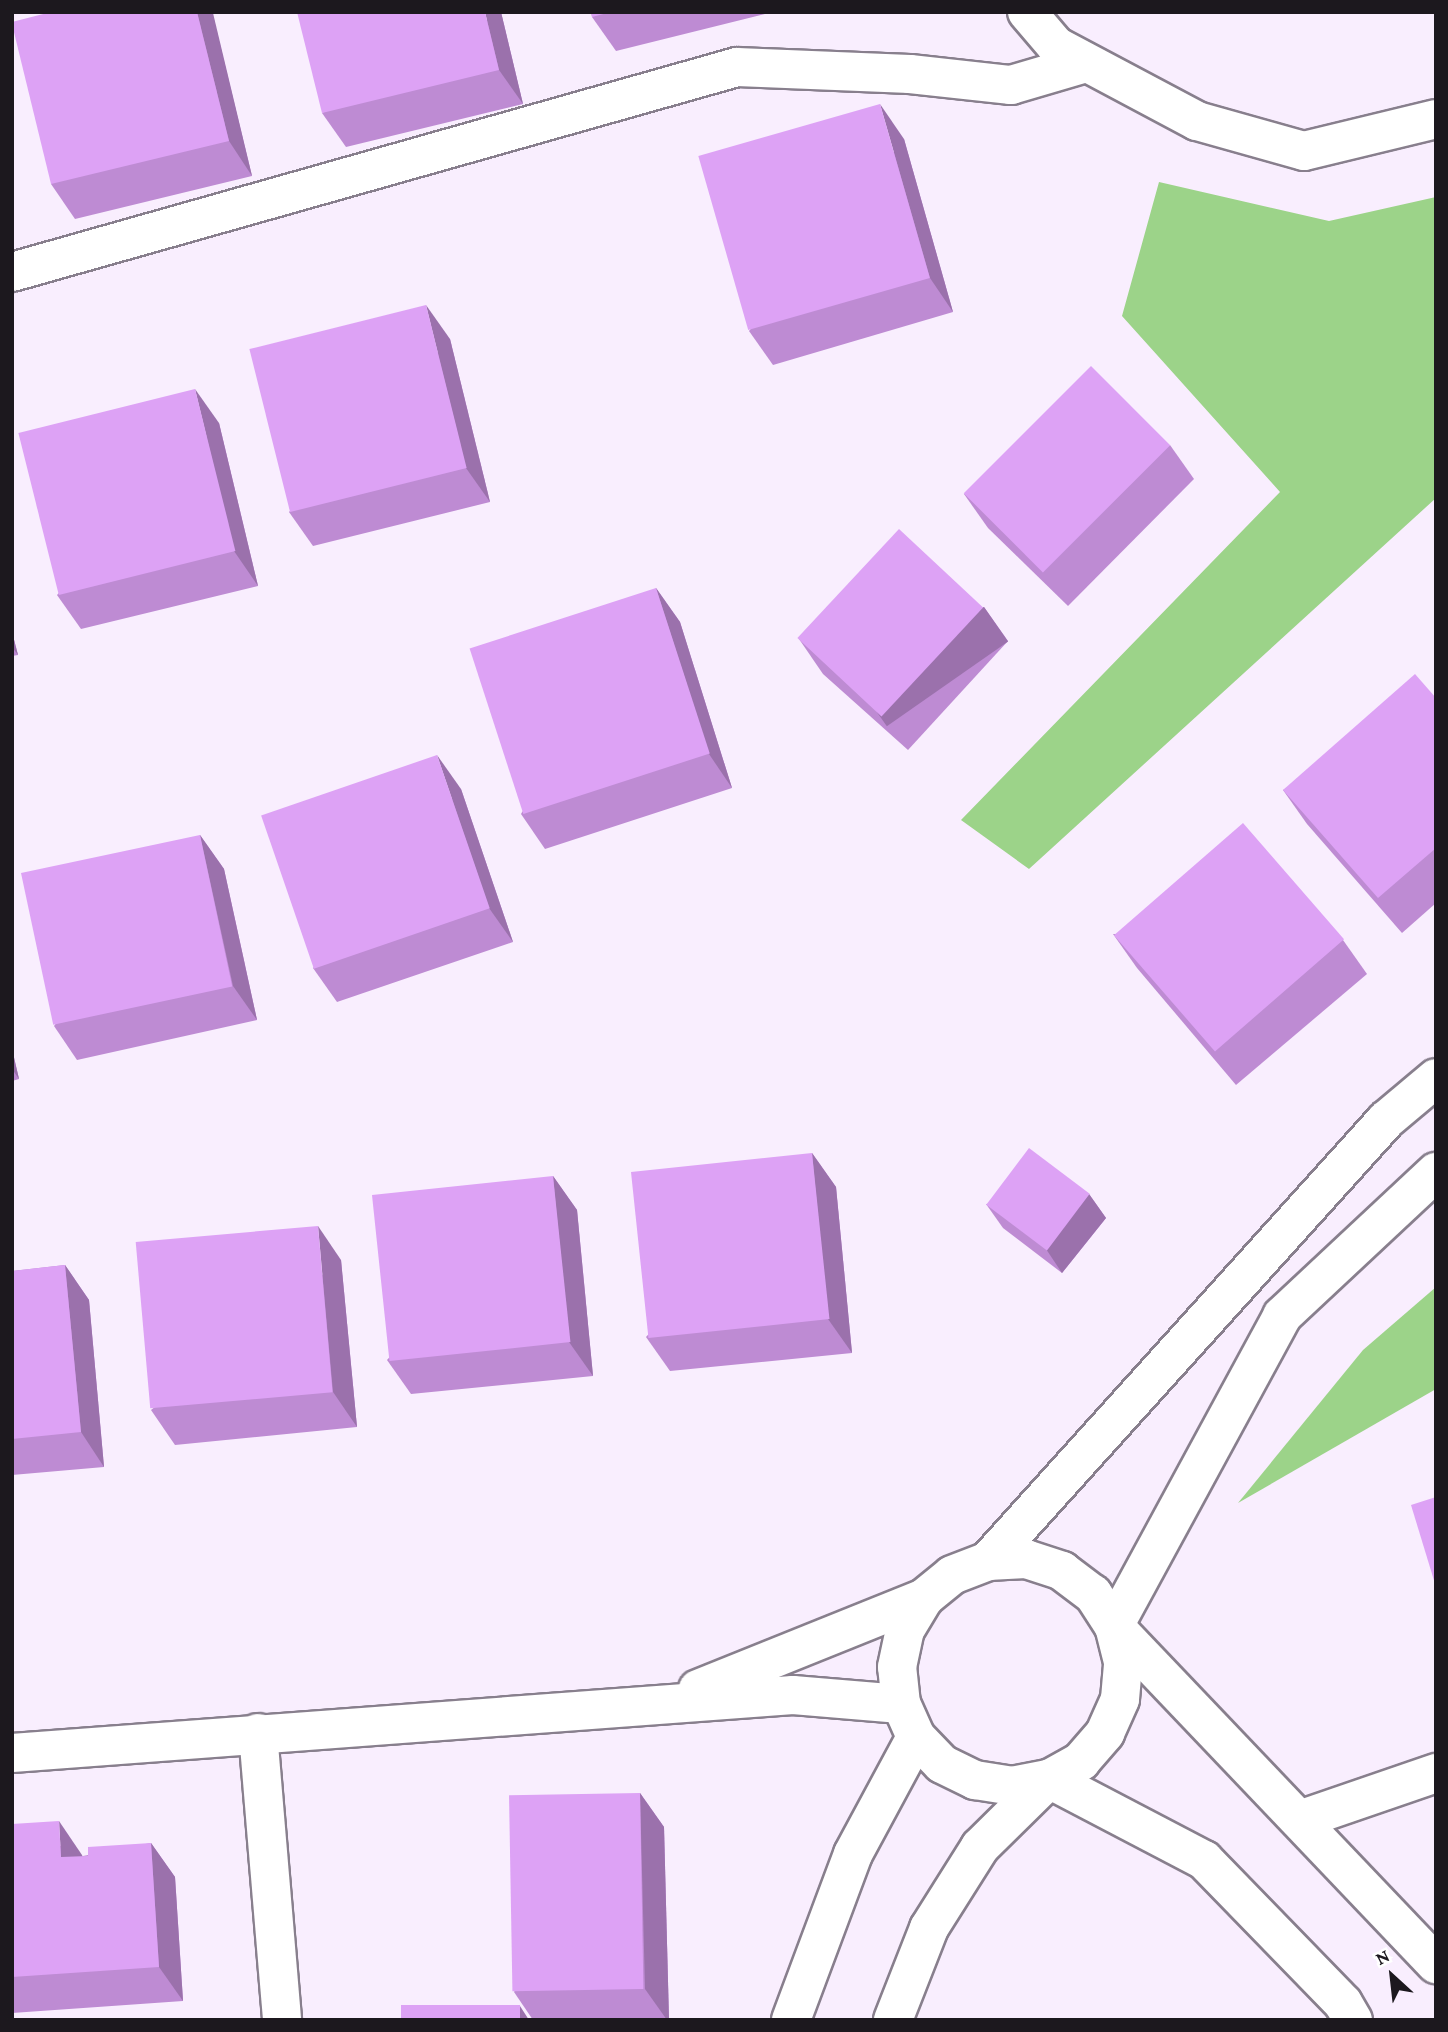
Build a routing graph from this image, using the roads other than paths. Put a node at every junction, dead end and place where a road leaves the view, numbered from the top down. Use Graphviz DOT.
graph roads {
  1 [pos="1027,12"];
  2 [pos="1086,63"];
  3 [pos="1436,119"];
  4 [pos="12,272"];
  5 [pos="1436,1077"];
  6 [pos="1436,1172"];
  7 [pos="988,1561"];
  8 [pos="924,1598"];
  9 [pos="1114,1626"];
  10 [pos="657,1704"];
  11 [pos="909,1721"];
  12 [pos="258,1733"];
  13 [pos="12,1753"];
  14 [pos="1436,1773"];
  15 [pos="1049,1779"];
  16 [pos="1302,1819"];
  17 [pos="1436,1964"];
  18 [pos="282,2020"];
  19 [pos="792,2020"];
  20 [pos="893,2020"];
  21 [pos="1353,2020"];
  1 -- 2 [label="street"];
  2 -- 3 [label="street"];
  2 -- 4 [label="street"];
  5 -- 7 [label="street"];
  6 -- 9 [label="street"];
  7 -- 8 [label="street"];
  7 -- 9 [label="street"];
  8 -- 10 [label="street"];
  8 -- 11 [label="street"];
  9 -- 15 [label="street"];
  9 -- 16 [label="street"];
  10 -- 11 [label="street"];
  10 -- 12 [label="street"];
  11 -- 15 [label="street"];
  11 -- 19 [label="street"];
  12 -- 13 [label="street"];
  12 -- 18 [label="street"];
  14 -- 16 [label="street"];
  15 -- 20 [label="street"];
  15 -- 21 [label="street"];
  16 -- 17 [label="street"];
}
